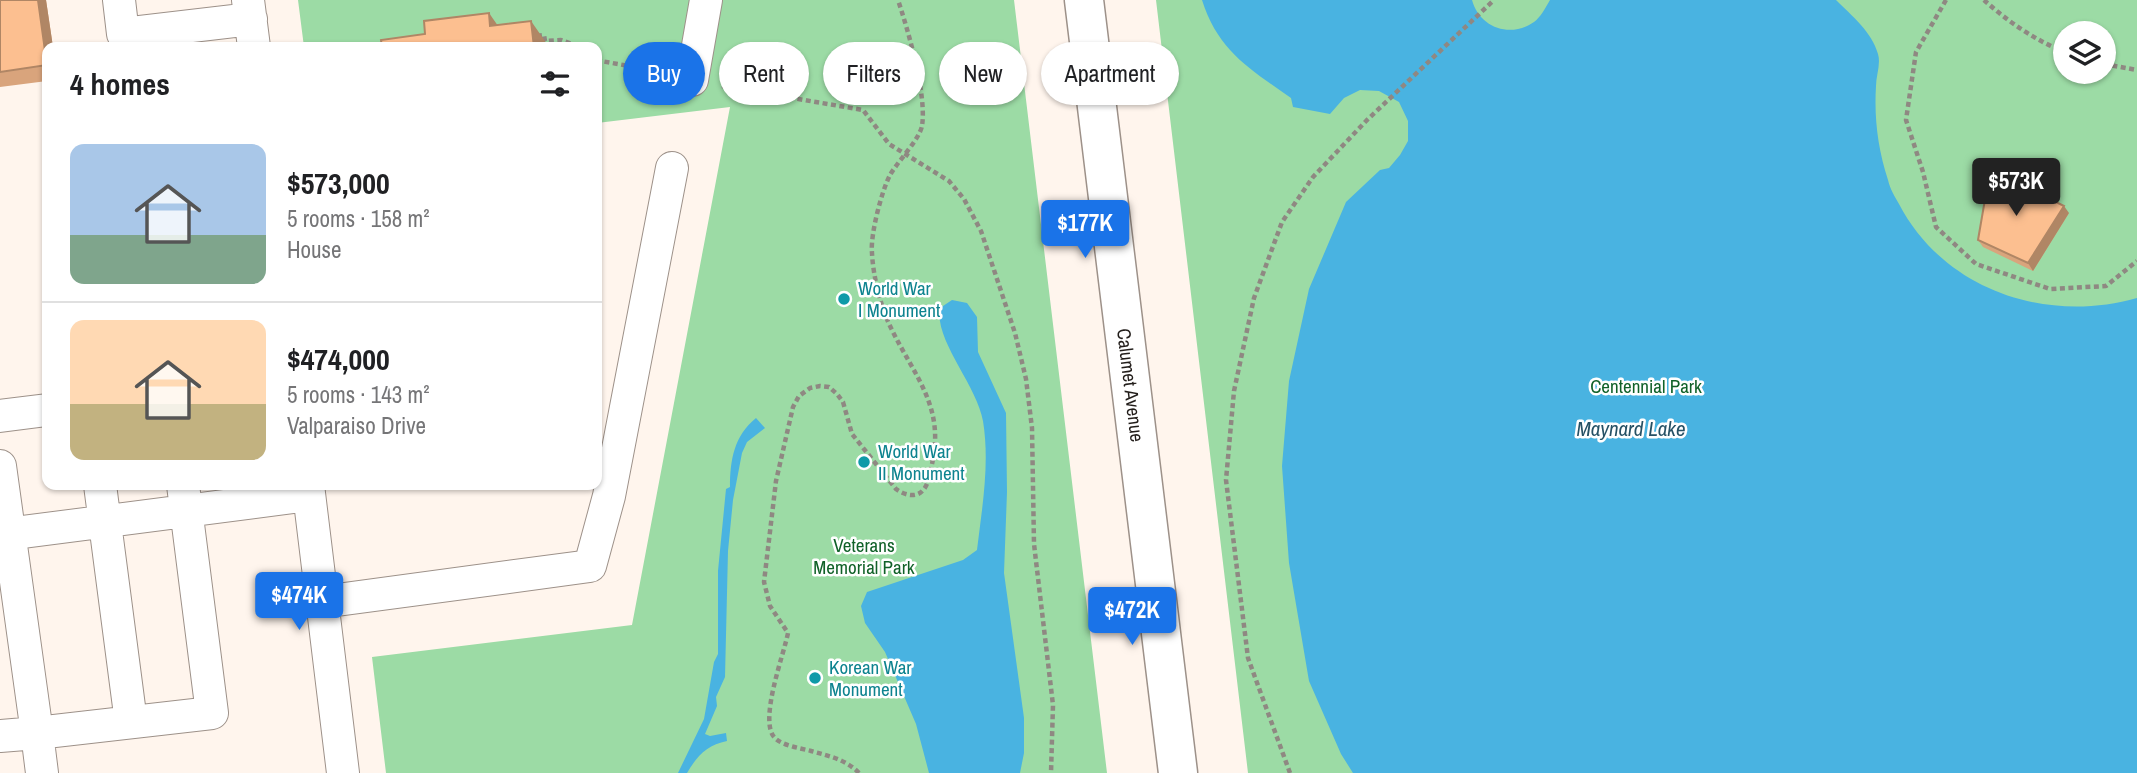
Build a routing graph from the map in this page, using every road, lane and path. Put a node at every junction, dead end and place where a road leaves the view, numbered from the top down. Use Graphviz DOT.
graph roads {
  1 [pos="118,0"];
  2 [pos="706,0"];
  3 [pos="898,0"];
  4 [pos="1084,0"];
  5 [pos="1494,0"];
  6 [pos="1946,0"];
  7 [pos="1984,0"];
  8 [pos="251,22"];
  9 [pos="533,36"];
  10 [pos="124,41"];
  11 [pos="566,42"];
  12 [pos="699,42"];
  13 [pos="2053,48"];
  14 [pos="602,61"];
  15 [pos="623,66"];
  16 [pos="2116,66"];
  17 [pos="2137,70"];
  18 [pos="705,82"];
  19 [pos="905,154"];
  20 [pos="672,168"];
  21 [pos="2137,261"];
  22 [pos="42,411"];
  23 [pos="0,416"];
  24 [pos="0,466"];
  25 [pos="101,490"];
  26 [pos="308,490"];
  27 [pos="185,498"];
  28 [pos="105,521"];
  29 [pos="5,535"];
  30 [pos="322,602"];
  31 [pos="131,722"];
  32 [pos="37,733"];
  33 [pos="0,736"];
  34 [pos="42,773"];
  35 [pos="343,773"];
  36 [pos="859,773"];
  37 [pos="1051,773"];
  38 [pos="1178,773"];
  39 [pos="1290,773"];
  1 -- 10 [label="street"];
  2 -- 12 [label="street"];
  3 -- 19 [label="path"];
  4 -- 38 [label="main road, Calumet Avenue"];
  5 -- 39 [label="path"];
  6 -- 21 [label="path"];
  7 -- 13 [label="path"];
  8 -- 10 [label="street"];
  9 -- 11 [label="path"];
  14 -- 15 [label="path"];
  16 -- 17 [label="path"];
  18 -- 19 [label="path"];
  19 -- 36 [label="path"];
  19 -- 37 [label="path"];
  20 -- 30 [label="street"];
  22 -- 23 [label="street"];
  24 -- 29 [label="street"];
  25 -- 28 [label="street"];
  26 -- 27 [label="street"];
  26 -- 30 [label="street"];
  27 -- 28 [label="street"];
  27 -- 31 [label="street"];
  28 -- 29 [label="street"];
  28 -- 31 [label="street"];
  29 -- 32 [label="street"];
  30 -- 35 [label="street"];
  31 -- 32 [label="street"];
  32 -- 33 [label="street"];
  32 -- 34 [label="street"];
}
